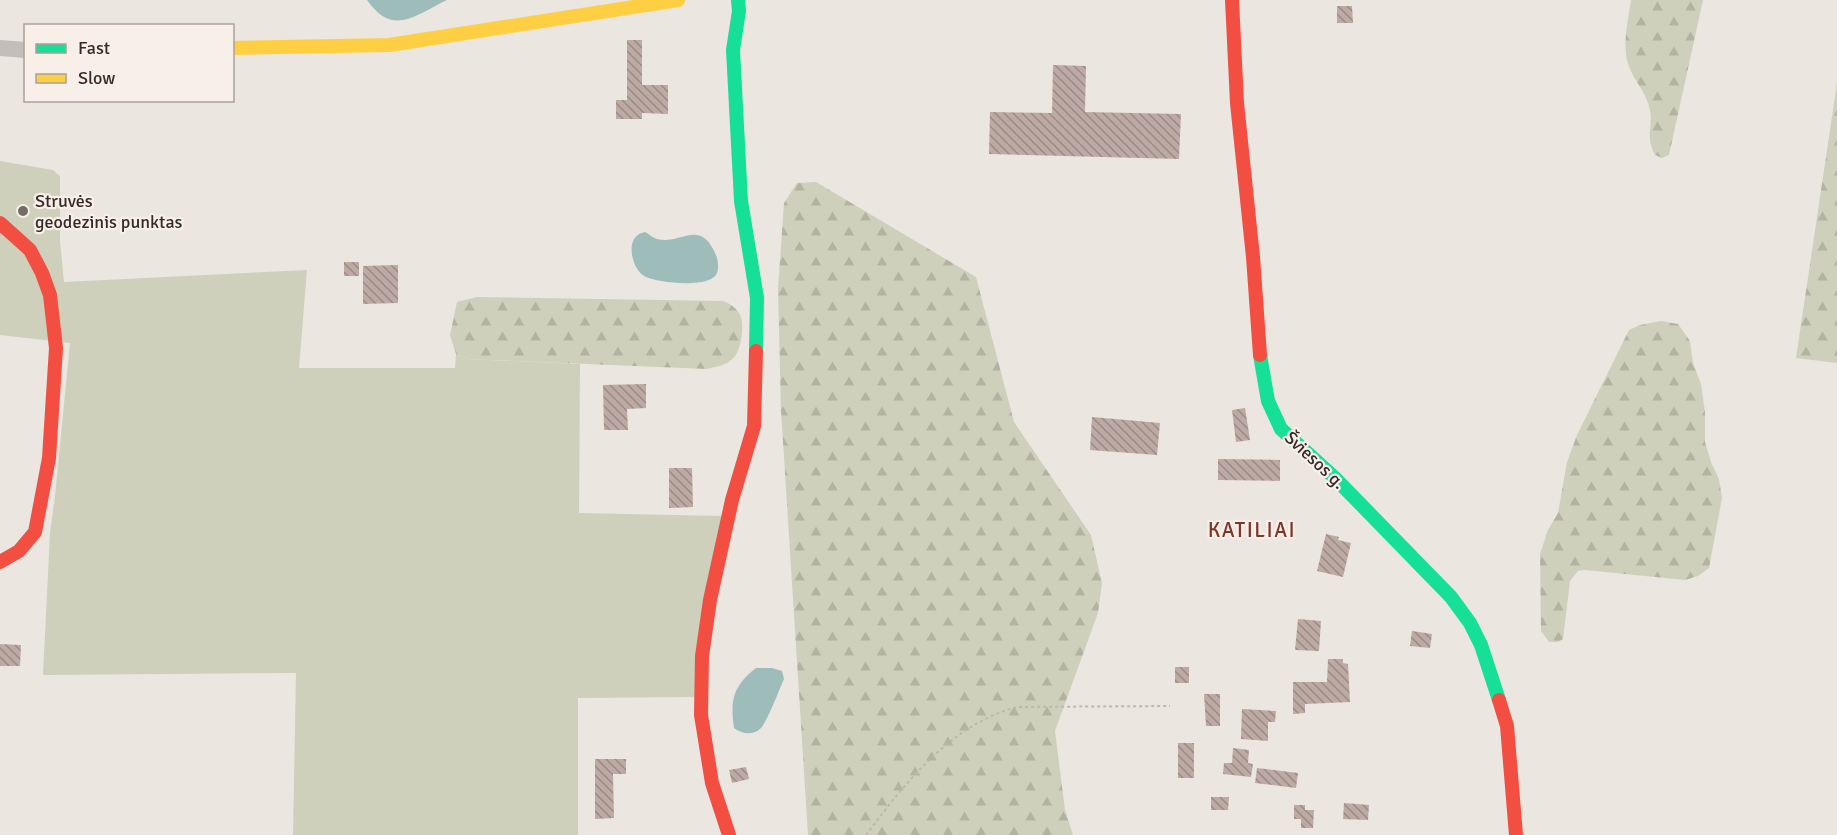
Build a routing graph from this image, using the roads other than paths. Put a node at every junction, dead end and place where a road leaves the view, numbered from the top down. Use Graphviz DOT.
graph roads {
  1 [pos="678,0"];
  2 [pos="738,0"];
  3 [pos="1232,0"];
  4 [pos="0,48"];
  5 [pos="234,48"];
  6 [pos="24,50"];
  7 [pos="0,223"];
  8 [pos="0,562"];
  9 [pos="729,835"];
  10 [pos="1516,835"];
  1 -- 5 [label="street"];
  2 -- 9 [label="street"];
  3 -- 10 [label="street, Šviesos g."];
  4 -- 6 [label="street"];
  7 -- 8 [label="street"];
}
